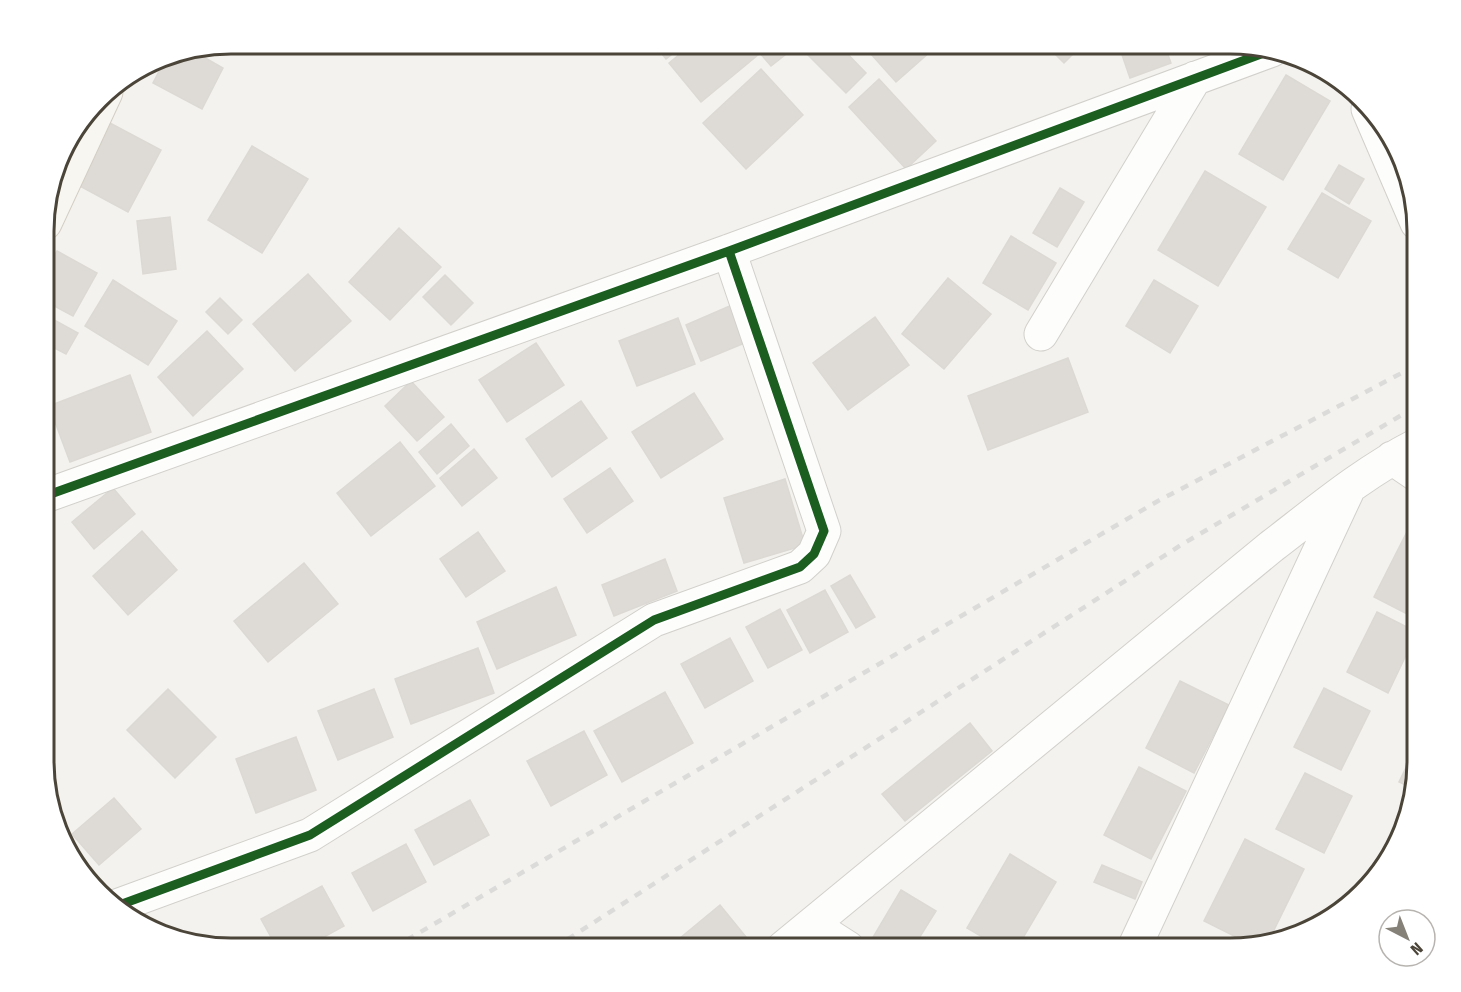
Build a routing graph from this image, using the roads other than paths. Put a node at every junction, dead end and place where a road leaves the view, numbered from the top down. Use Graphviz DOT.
graph roads {
  1 [pos="1255,56"];
  2 [pos="1195,78"];
  3 [pos="92,122"];
  4 [pos="1381,139"];
  5 [pos="1402,187"];
  6 [pos="58,194"];
  7 [pos="729,251"];
  8 [pos="1041,334"];
  9 [pos="1407,460"];
  10 [pos="1349,487"];
  11 [pos="54,493"];
  12 [pos="126,903"];
  13 [pos="812,925"];
  14 [pos="796,938"];
  15 [pos="832,938"];
  16 [pos="1139,938"];
  1 -- 2 [label="street"];
  2 -- 7 [label="street"];
  2 -- 8 [label="street"];
  3 -- 6 [label="main road"];
  4 -- 5 [label="street"];
  7 -- 11 [label="street"];
  7 -- 12 [label="street"];
  9 -- 10 [label="street"];
  10 -- 13 [label="street"];
  10 -- 16 [label="street"];
  13 -- 14 [label="street"];
  13 -- 15 [label="street"];
}
